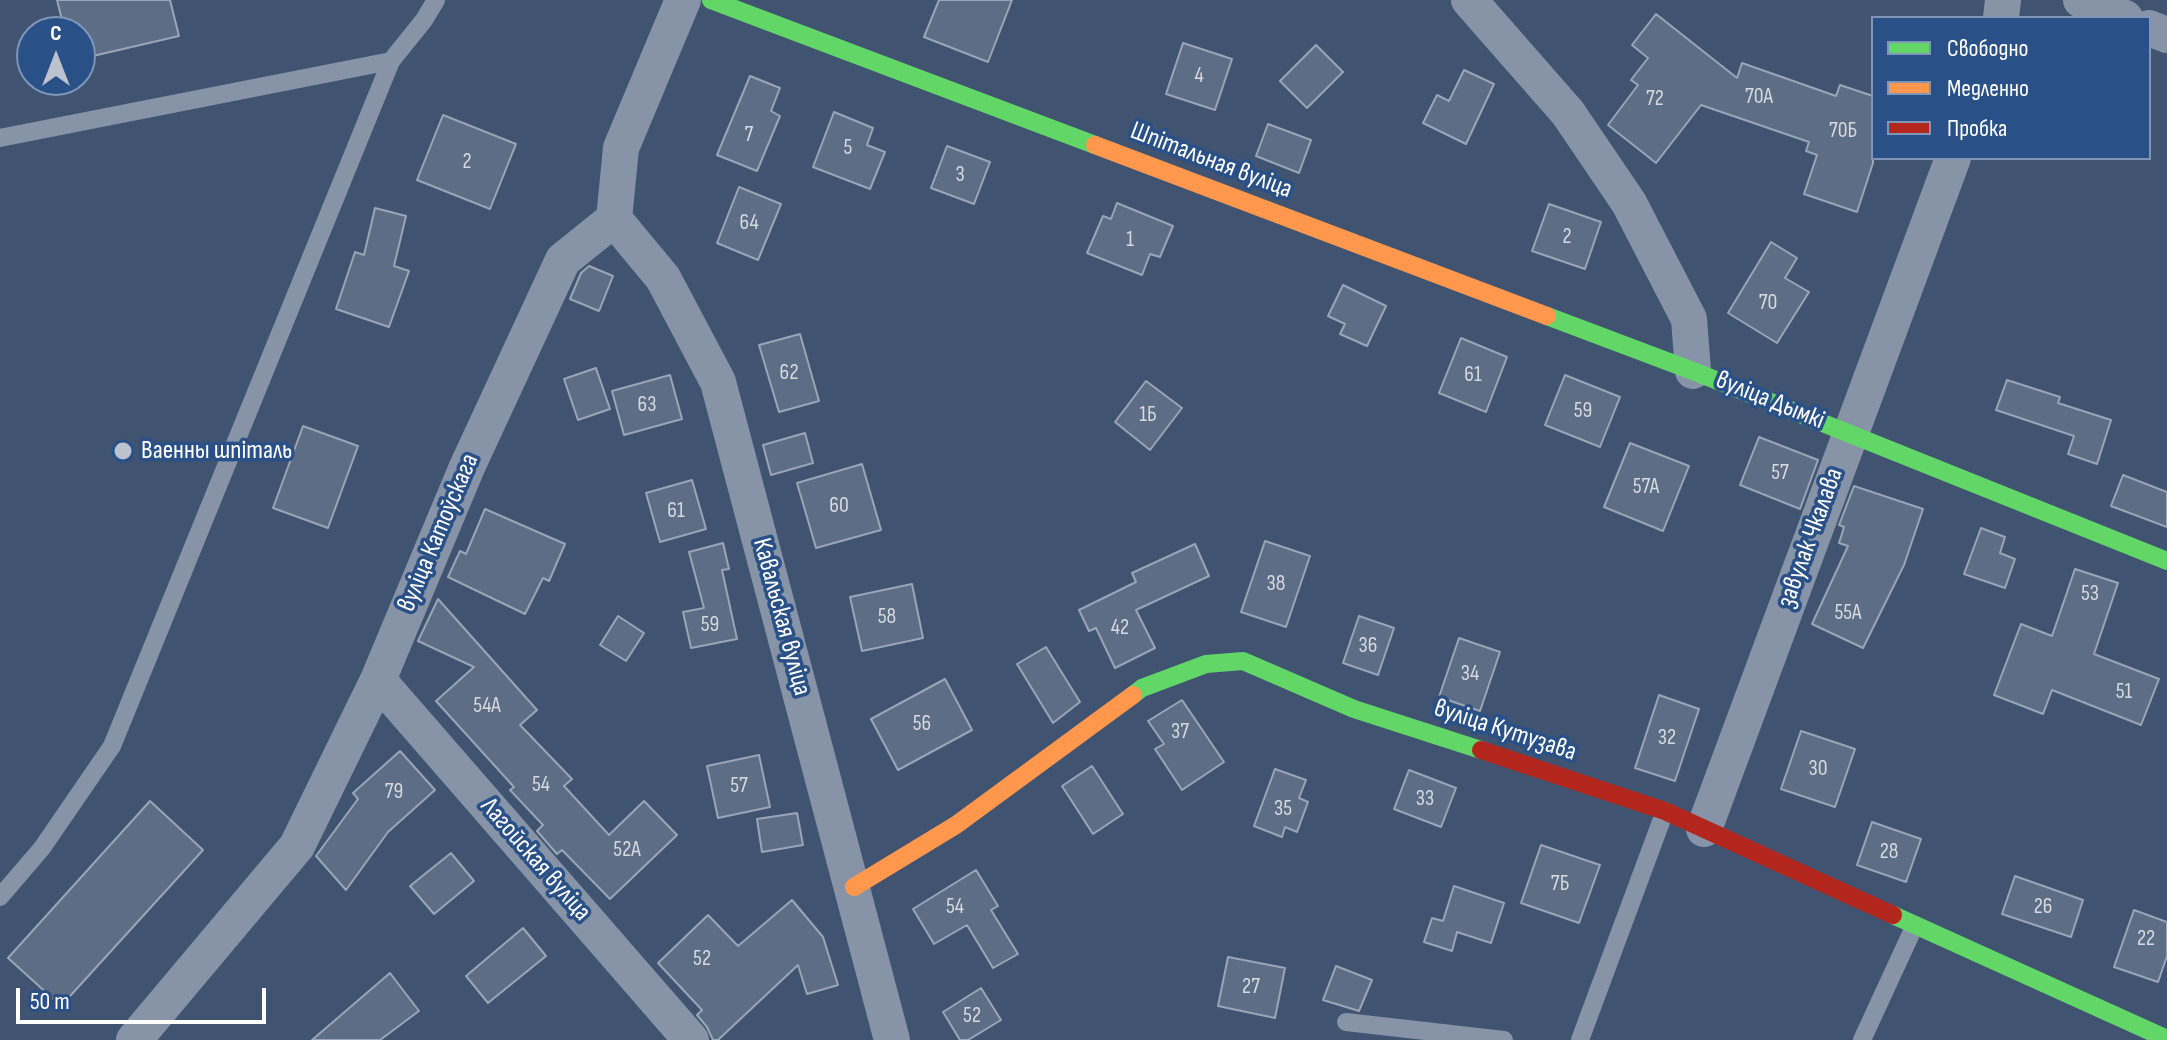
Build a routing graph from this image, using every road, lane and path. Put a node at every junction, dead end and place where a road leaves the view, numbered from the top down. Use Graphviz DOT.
graph roads {
  1 [pos="436,0"];
  2 [pos="683,0"];
  3 [pos="711,0"];
  4 [pos="1469,0"];
  5 [pos="2081,0"];
  6 [pos="2120,16"];
  7 [pos="391,61"];
  8 [pos="0,138"];
  9 [pos="1952,160"];
  10 [pos="614,219"];
  11 [pos="1693,371"];
  12 [pos="1849,433"];
  13 [pos="2167,561"];
  14 [pos="378,680"];
  15 [pos="1665,811"];
  16 [pos="1704,829"];
  17 [pos="854,887"];
  18 [pos="0,897"];
  19 [pos="1915,925"];
  20 [pos="1346,1022"];
  21 [pos="2167,1039"];
  22 [pos="134,1040"];
  23 [pos="691,1040"];
  24 [pos="892,1040"];
  25 [pos="1504,1040"];
  26 [pos="1580,1040"];
  27 [pos="1862,1040"];
  1 -- 7 [label="lane"];
  2 -- 10 [label="street"];
  3 -- 11 [label="main road, Шпітальная вуліца"];
  4 -- 11 [label="street, вуліца Дымкі"];
  5 -- 6 [label="street"];
  7 -- 8 [label="lane"];
  7 -- 18 [label="lane"];
  9 -- 12 [label="street, завулак Чкалава"];
  10 -- 14 [label="street, вуліца Катоўскага"];
  10 -- 17 [label="street, Кавальская вуліца"];
  11 -- 12 [label="main road, вуліца Дымкі"];
  12 -- 13 [label="main road, вуліца Дымкі"];
  12 -- 16 [label="street, завулак Чкалава"];
  14 -- 22 [label="street, вуліца Катоўскага"];
  14 -- 23 [label="street, Лагойская вуліца"];
  15 -- 16 [label="main road, вуліца Кутузава"];
  15 -- 17 [label="main road, вуліца Кутузава"];
  15 -- 26 [label="lane"];
  16 -- 19 [label="main road, вуліца Кутузава"];
  17 -- 24 [label="street, Кавальская вуліца"];
  19 -- 21 [label="main road, вуліца Кутузава"];
  19 -- 27 [label="lane"];
  20 -- 25 [label="lane"];
}
